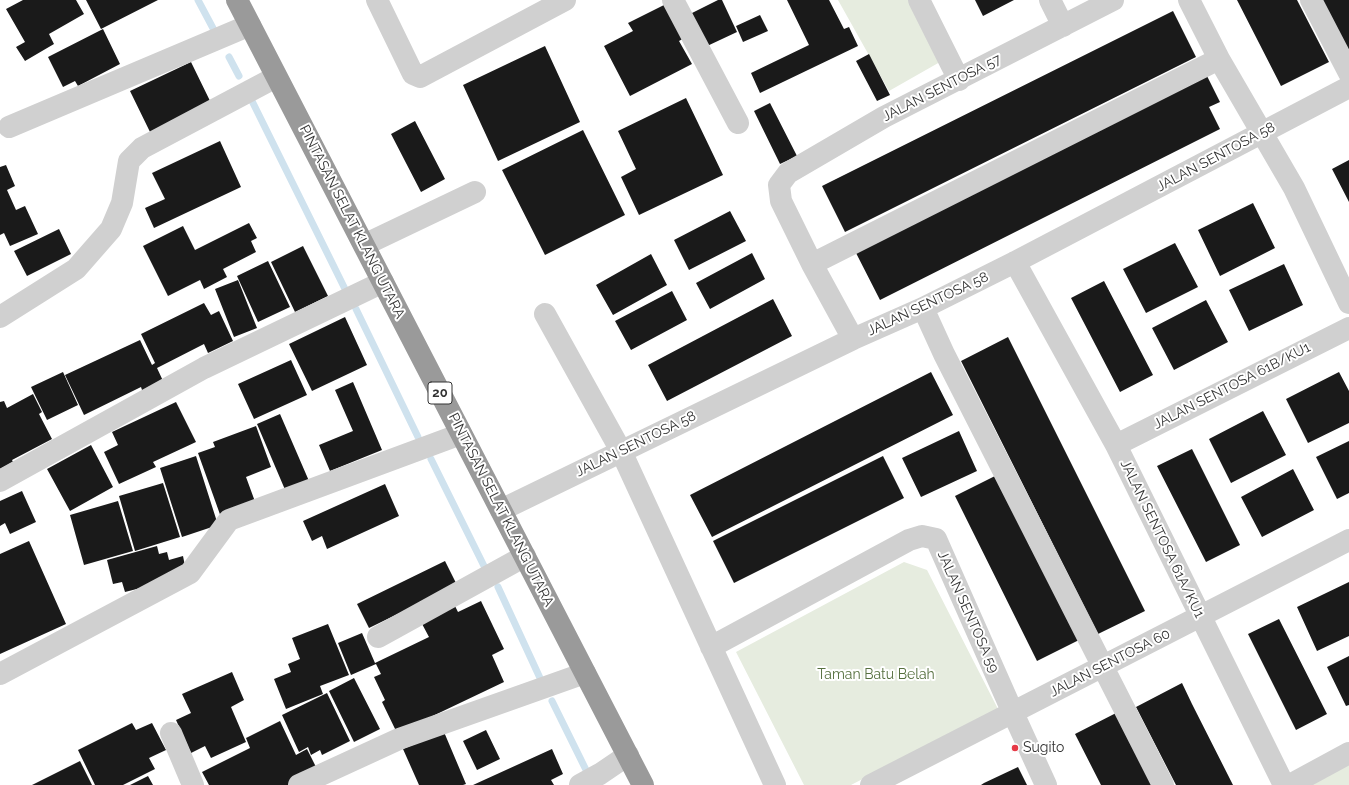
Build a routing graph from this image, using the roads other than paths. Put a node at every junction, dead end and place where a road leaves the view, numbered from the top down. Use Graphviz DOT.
graph roads {
  1 [pos="237,0"];
  2 [pos="377,0"];
  3 [pos="566,0"];
  4 [pos="673,0"];
  5 [pos="919,0"];
  6 [pos="1050,0"];
  7 [pos="1113,0"];
  8 [pos="1189,0"];
  9 [pos="1311,0"];
  10 [pos="250,25"];
  11 [pos="1063,26"];
  12 [pos="1219,60"];
  13 [pos="1349,73"];
  14 [pos="276,77"];
  15 [pos="959,80"];
  16 [pos="1349,87"];
  17 [pos="738,123"];
  18 [pos="9,127"];
  19 [pos="1261,133"];
  20 [pos="475,192"];
  21 [pos="364,245"];
  22 [pos="1015,262"];
  23 [pos="812,264"];
  24 [pos="383,282"];
  25 [pos="1349,303"];
  26 [pos="923,308"];
  27 [pos="545,314"];
  28 [pos="0,316"];
  29 [pos="1349,328"];
  30 [pos="853,339"];
  31 [pos="461,434"];
  32 [pos="1116,445"];
  33 [pos="621,451"];
  34 [pos="0,481"];
  35 [pos="501,510"];
  36 [pos="1349,540"];
  37 [pos="525,556"];
  38 [pos="1200,616"];
  39 [pos="378,637"];
  40 [pos="711,647"];
  41 [pos="1104,667"];
  42 [pos="585,673"];
  43 [pos="0,674"];
  44 [pos="1013,713"];
  45 [pos="171,733"];
  46 [pos="1349,753"];
  47 [pos="628,755"];
  48 [pos="588,781"];
  49 [pos="193,785"];
  50 [pos="299,785"];
  51 [pos="643,785"];
  52 [pos="775,785"];
  53 [pos="871,785"];
  54 [pos="1046,785"];
  55 [pos="1163,785"];
  56 [pos="1284,785"];
  57 [pos="1290,785"];
  1 -- 10 [label="highway, PINTASAN SELAT KLANG UTARA / 20"];
  2 -- 3 [label="street"];
  4 -- 17 [label="street"];
  5 -- 15 [label="street"];
  6 -- 11 [label="street"];
  7 -- 11 [label="street, JALAN SENTOSA 57"];
  8 -- 12 [label="street"];
  9 -- 13 [label="street"];
  10 -- 14 [label="highway, PINTASAN SELAT KLANG UTARA / 20"];
  10 -- 18 [label="street"];
  11 -- 15 [label="street, JALAN SENTOSA 57"];
  12 -- 19 [label="street"];
  12 -- 23 [label="street"];
  14 -- 21 [label="highway, PINTASAN SELAT KLANG UTARA / 20"];
  14 -- 28 [label="street"];
  15 -- 23 [label="street, JALAN SENTOSA 57"];
  16 -- 19 [label="street, JALAN SENTOSA 58"];
  19 -- 22 [label="street, JALAN SENTOSA 58"];
  19 -- 25 [label="street"];
  20 -- 21 [label="street"];
  21 -- 24 [label="highway, PINTASAN SELAT KLANG UTARA / 20"];
  22 -- 26 [label="street, JALAN SENTOSA 58"];
  22 -- 32 [label="street, JALAN SENTOSA 61A/KU1"];
  23 -- 30 [label="street"];
  24 -- 31 [label="highway, PINTASAN SELAT KLANG UTARA / 20"];
  24 -- 34 [label="street"];
  26 -- 30 [label="street, JALAN SENTOSA 58"];
  26 -- 41 [label="street"];
  27 -- 33 [label="street"];
  29 -- 32 [label="street, JALAN SENTOSA 61B/KU1"];
  30 -- 33 [label="street, JALAN SENTOSA 58"];
  31 -- 35 [label="highway, PINTASAN SELAT KLANG UTARA / 20"];
  31 -- 43 [label="street"];
  32 -- 38 [label="street, JALAN SENTOSA 61A/KU1"];
  33 -- 35 [label="street, JALAN SENTOSA 58"];
  33 -- 40 [label="street"];
  35 -- 37 [label="highway, PINTASAN SELAT KLANG UTARA / 20"];
  36 -- 38 [label="street, JALAN SENTOSA 60"];
  37 -- 39 [label="street"];
  37 -- 42 [label="highway, PINTASAN SELAT KLANG UTARA / 20"];
  38 -- 41 [label="street, JALAN SENTOSA 60"];
  38 -- 56 [label="street, JALAN SENTOSA 61A/KU1"];
  40 -- 44 [label="street, JALAN SENTOSA 59"];
  40 -- 52 [label="street"];
  41 -- 44 [label="street, JALAN SENTOSA 60"];
  41 -- 55 [label="street"];
  42 -- 47 [label="highway, PINTASAN SELAT KLANG UTARA / 20"];
  42 -- 50 [label="street"];
  44 -- 53 [label="street, JALAN SENTOSA 60"];
  44 -- 54 [label="street, JALAN SENTOSA 59"];
  45 -- 49 [label="street"];
  46 -- 57 [label="street"];
  47 -- 48 [label="street"];
  47 -- 51 [label="highway, PINTASAN SELAT KLANG UTARA / 20"];
}
